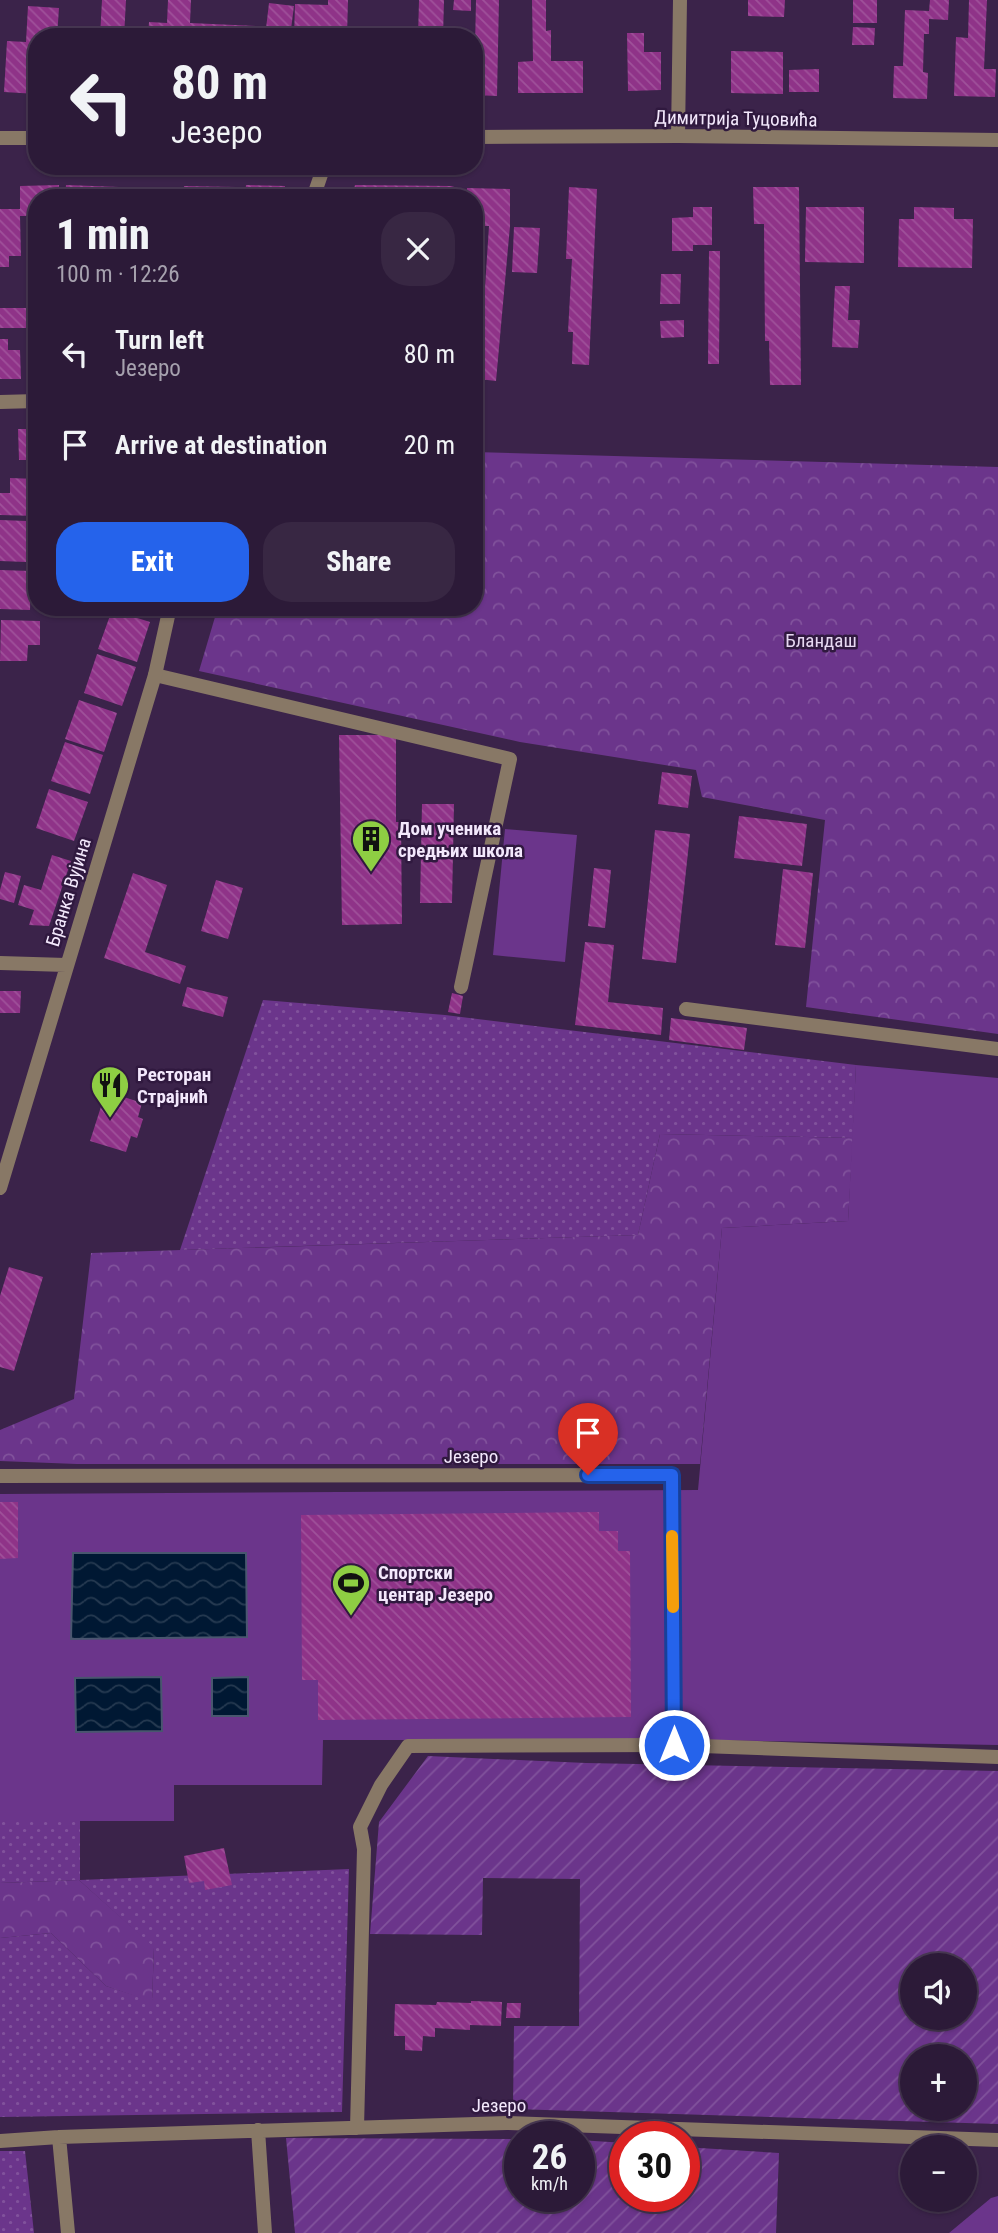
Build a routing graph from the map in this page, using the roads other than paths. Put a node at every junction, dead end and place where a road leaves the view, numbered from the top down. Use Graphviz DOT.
graph roads {
  1 [pos="680,0"];
  2 [pos="678,136"];
  3 [pos="483,137"];
  4 [pos="0,138"];
  5 [pos="28,138"];
  6 [pos="998,141"];
  7 [pos="28,401"];
  8 [pos="0,402"];
  9 [pos="168,616"];
  10 [pos="155,675"];
  11 [pos="0,963"];
  12 [pos="66,965"];
  13 [pos="461,988"];
  14 [pos="686,1009"];
  15 [pos="998,1049"];
  16 [pos="0,1188"];
  17 [pos="0,1476"];
  18 [pos="674,1745"];
  19 [pos="998,1757"];
  20 [pos="357,2128"];
  21 [pos="258,2130"];
  22 [pos="59,2137"];
  23 [pos="998,2140"];
  24 [pos="0,2141"];
  25 [pos="68,2233"];
  26 [pos="265,2233"];
  1 -- 2 [label="street"];
  2 -- 3 [label="street, Димитрија Туцовића"];
  2 -- 6 [label="street, Димитрија Туцовића"];
  4 -- 5 [label="street"];
  7 -- 8 [label="street"];
  9 -- 10 [label="street, Бранка Вујина"];
  10 -- 12 [label="street, Бранка Вујина"];
  10 -- 13 [label="street"];
  11 -- 12 [label="street"];
  12 -- 16 [label="street, Бранка Вујина"];
  14 -- 15 [label="street"];
  17 -- 18 [label="street, Језеро"];
  18 -- 19 [label="street"];
  18 -- 20 [label="street"];
  20 -- 21 [label="street, Језеро"];
  20 -- 23 [label="street, Језеро"];
  21 -- 22 [label="street, Језеро"];
  21 -- 26 [label="street"];
  22 -- 24 [label="street, Језеро"];
  22 -- 25 [label="street"];
}
